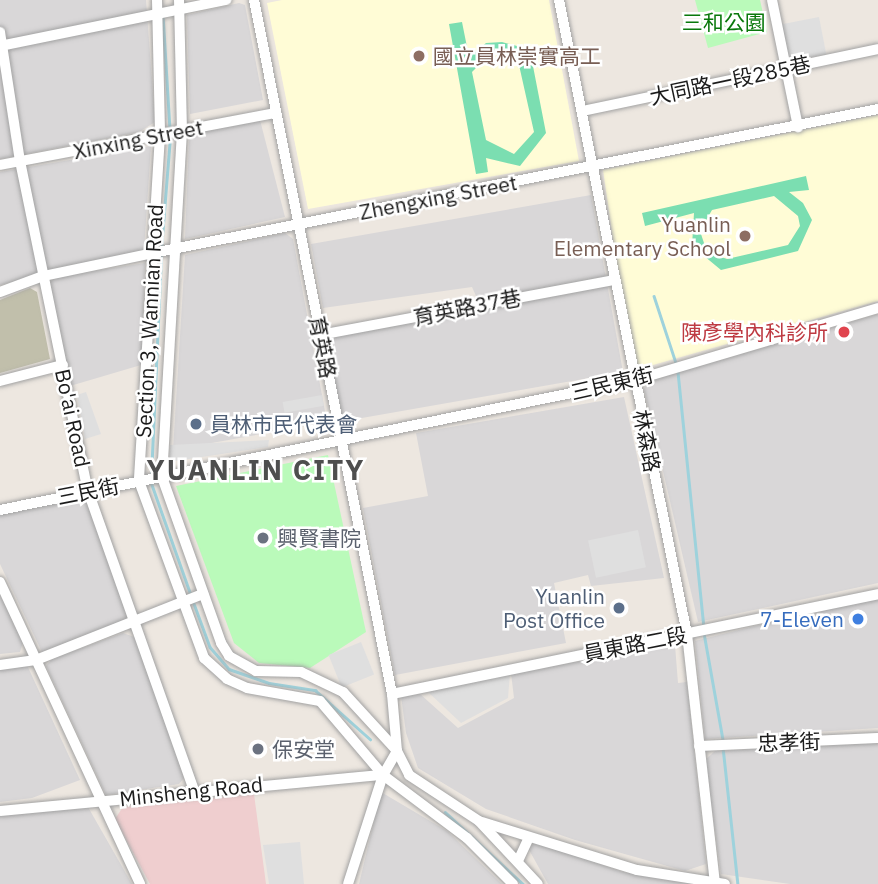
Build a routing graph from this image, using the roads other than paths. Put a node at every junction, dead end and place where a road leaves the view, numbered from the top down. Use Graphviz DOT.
graph roads {
  1 [pos="157,0"];
  2 [pos="226,0"];
  3 [pos="254,0"];
  4 [pos="559,0"];
  5 [pos="772,0"];
  6 [pos="179,4"];
  7 [pos="159,14"];
  8 [pos="0,32"];
  9 [pos="1,46"];
  10 [pos="878,49"];
  11 [pos="786,69"];
  12 [pos="878,109"];
  13 [pos="582,111"];
  14 [pos="276,113"];
  15 [pos="798,127"];
  16 [pos="182,131"];
  17 [pos="160,135"];
  18 [pos="20,161"];
  19 [pos="0,165"];
  20 [pos="592,166"];
  21 [pos="298,225"];
  22 [pos="174,250"];
  23 [pos="153,253"];
  24 [pos="43,276"];
  25 [pos="614,280"];
  26 [pos="0,292"];
  27 [pos="878,307"];
  28 [pos="320,335"];
  29 [pos="63,365"];
  30 [pos="635,380"];
  31 [pos="0,381"];
  32 [pos="341,440"];
  33 [pos="162,477"];
  34 [pos="139,481"];
  35 [pos="88,491"];
  36 [pos="0,510"];
  37 [pos="0,582"];
  38 [pos="203,594"];
  39 [pos="878,594"];
  40 [pos="183,602"];
  41 [pos="134,621"];
  42 [pos="687,634"];
  43 [pos="36,660"];
  44 [pos="0,665"];
  45 [pos="392,694"];
  46 [pos="878,738"];
  47 [pos="699,746"];
  48 [pos="397,751"];
  49 [pos="383,775"];
  50 [pos="194,791"];
  51 [pos="98,801"];
  52 [pos="0,811"];
  53 [pos="479,821"];
  54 [pos="529,837"];
  55 [pos="518,861"];
  56 [pos="718,883"];
  57 [pos="139,884"];
  58 [pos="348,884"];
  59 [pos="513,884"];
  60 [pos="538,884"];
  1 -- 7 [label="street, Section 3, Wannian Road"];
  2 -- 6 [label="street"];
  3 -- 14 [label="street, 育英路"];
  4 -- 13 [label="street, 林森路"];
  5 -- 11 [label="street"];
  6 -- 7 [label="street"];
  6 -- 16 [label="street, Section 3, Wannian Road"];
  7 -- 9 [label="street"];
  7 -- 17 [label="street, Section 3, Wannian Road"];
  8 -- 9 [label="street, Bo'ai Road"];
  9 -- 18 [label="street, Bo'ai Road"];
  10 -- 11 [label="street, 大同路一段285巷"];
  11 -- 13 [label="street, 大同路一段285巷"];
  11 -- 15 [label="street"];
  12 -- 15 [label="street, Zhengxing Street"];
  13 -- 20 [label="street, 林森路"];
  14 -- 16 [label="street, Xinxing Street"];
  14 -- 21 [label="street, 育英路"];
  15 -- 20 [label="street, Zhengxing Street"];
  16 -- 17 [label="street, Xinxing Street"];
  16 -- 22 [label="street, Section 3, Wannian Road"];
  17 -- 18 [label="street, Xinxing Street"];
  17 -- 23 [label="street, Section 3, Wannian Road"];
  18 -- 19 [label="street, Xinxing Street"];
  18 -- 24 [label="street, Bo'ai Road"];
  20 -- 21 [label="street, Zhengxing Street"];
  20 -- 25 [label="street, 林森路"];
  21 -- 22 [label="street, Zhengxing Street"];
  21 -- 28 [label="street, 育英路"];
  22 -- 23 [label="street, Zhengxing Street"];
  22 -- 33 [label="street, Section 3, Wannian Road"];
  23 -- 24 [label="street, Zhengxing Street"];
  23 -- 34 [label="street, Section 3, Wannian Road"];
  24 -- 26 [label="street, Zhengxing Street"];
  24 -- 29 [label="street, Bo'ai Road"];
  25 -- 28 [label="street, 育英路37巷"];
  25 -- 30 [label="street, 林森路"];
  27 -- 30 [label="street, 三民東街"];
  28 -- 32 [label="street, 育英路"];
  29 -- 31 [label="street"];
  29 -- 35 [label="street, Bo'ai Road"];
  30 -- 32 [label="street, 三民東街"];
  30 -- 42 [label="street, 林森路"];
  32 -- 33 [label="street, 三民街"];
  32 -- 45 [label="street, 育英路"];
  33 -- 34 [label="street, 三民街"];
  33 -- 38 [label="street, Section 3, Wannian Road"];
  34 -- 35 [label="street, 三民街"];
  34 -- 40 [label="street, Section 3, Wannian Road"];
  35 -- 36 [label="street, 三民街"];
  35 -- 41 [label="street, Bo'ai Road"];
  37 -- 43 [label="street"];
  38 -- 40 [label="street"];
  38 -- 48 [label="street, Section 3, Wannian Road"];
  39 -- 42 [label="street, 員東路二段"];
  40 -- 41 [label="street"];
  40 -- 49 [label="street, Section 3, Wannian Road"];
  41 -- 43 [label="street"];
  41 -- 50 [label="street, Bo'ai Road"];
  42 -- 45 [label="street, 員東路二段"];
  42 -- 47 [label="street, 林森路"];
  43 -- 44 [label="street"];
  43 -- 51 [label="street"];
  45 -- 48 [label="street, 育英路"];
  46 -- 47 [label="street, 忠孝街"];
  47 -- 56 [label="street, 林森路"];
  48 -- 49 [label="street"];
  48 -- 53 [label="street, Section 3, Wannian Road"];
  49 -- 50 [label="street, Minsheng Road"];
  49 -- 58 [label="street"];
  49 -- 59 [label="street, Section 3, Wannian Road"];
  50 -- 51 [label="street, Minsheng Road"];
  51 -- 52 [label="street, Minsheng Road"];
  51 -- 57 [label="street"];
  53 -- 54 [label="street"];
  53 -- 55 [label="street"];
  54 -- 55 [label="street"];
  54 -- 56 [label="street"];
  55 -- 60 [label="street"];
}
